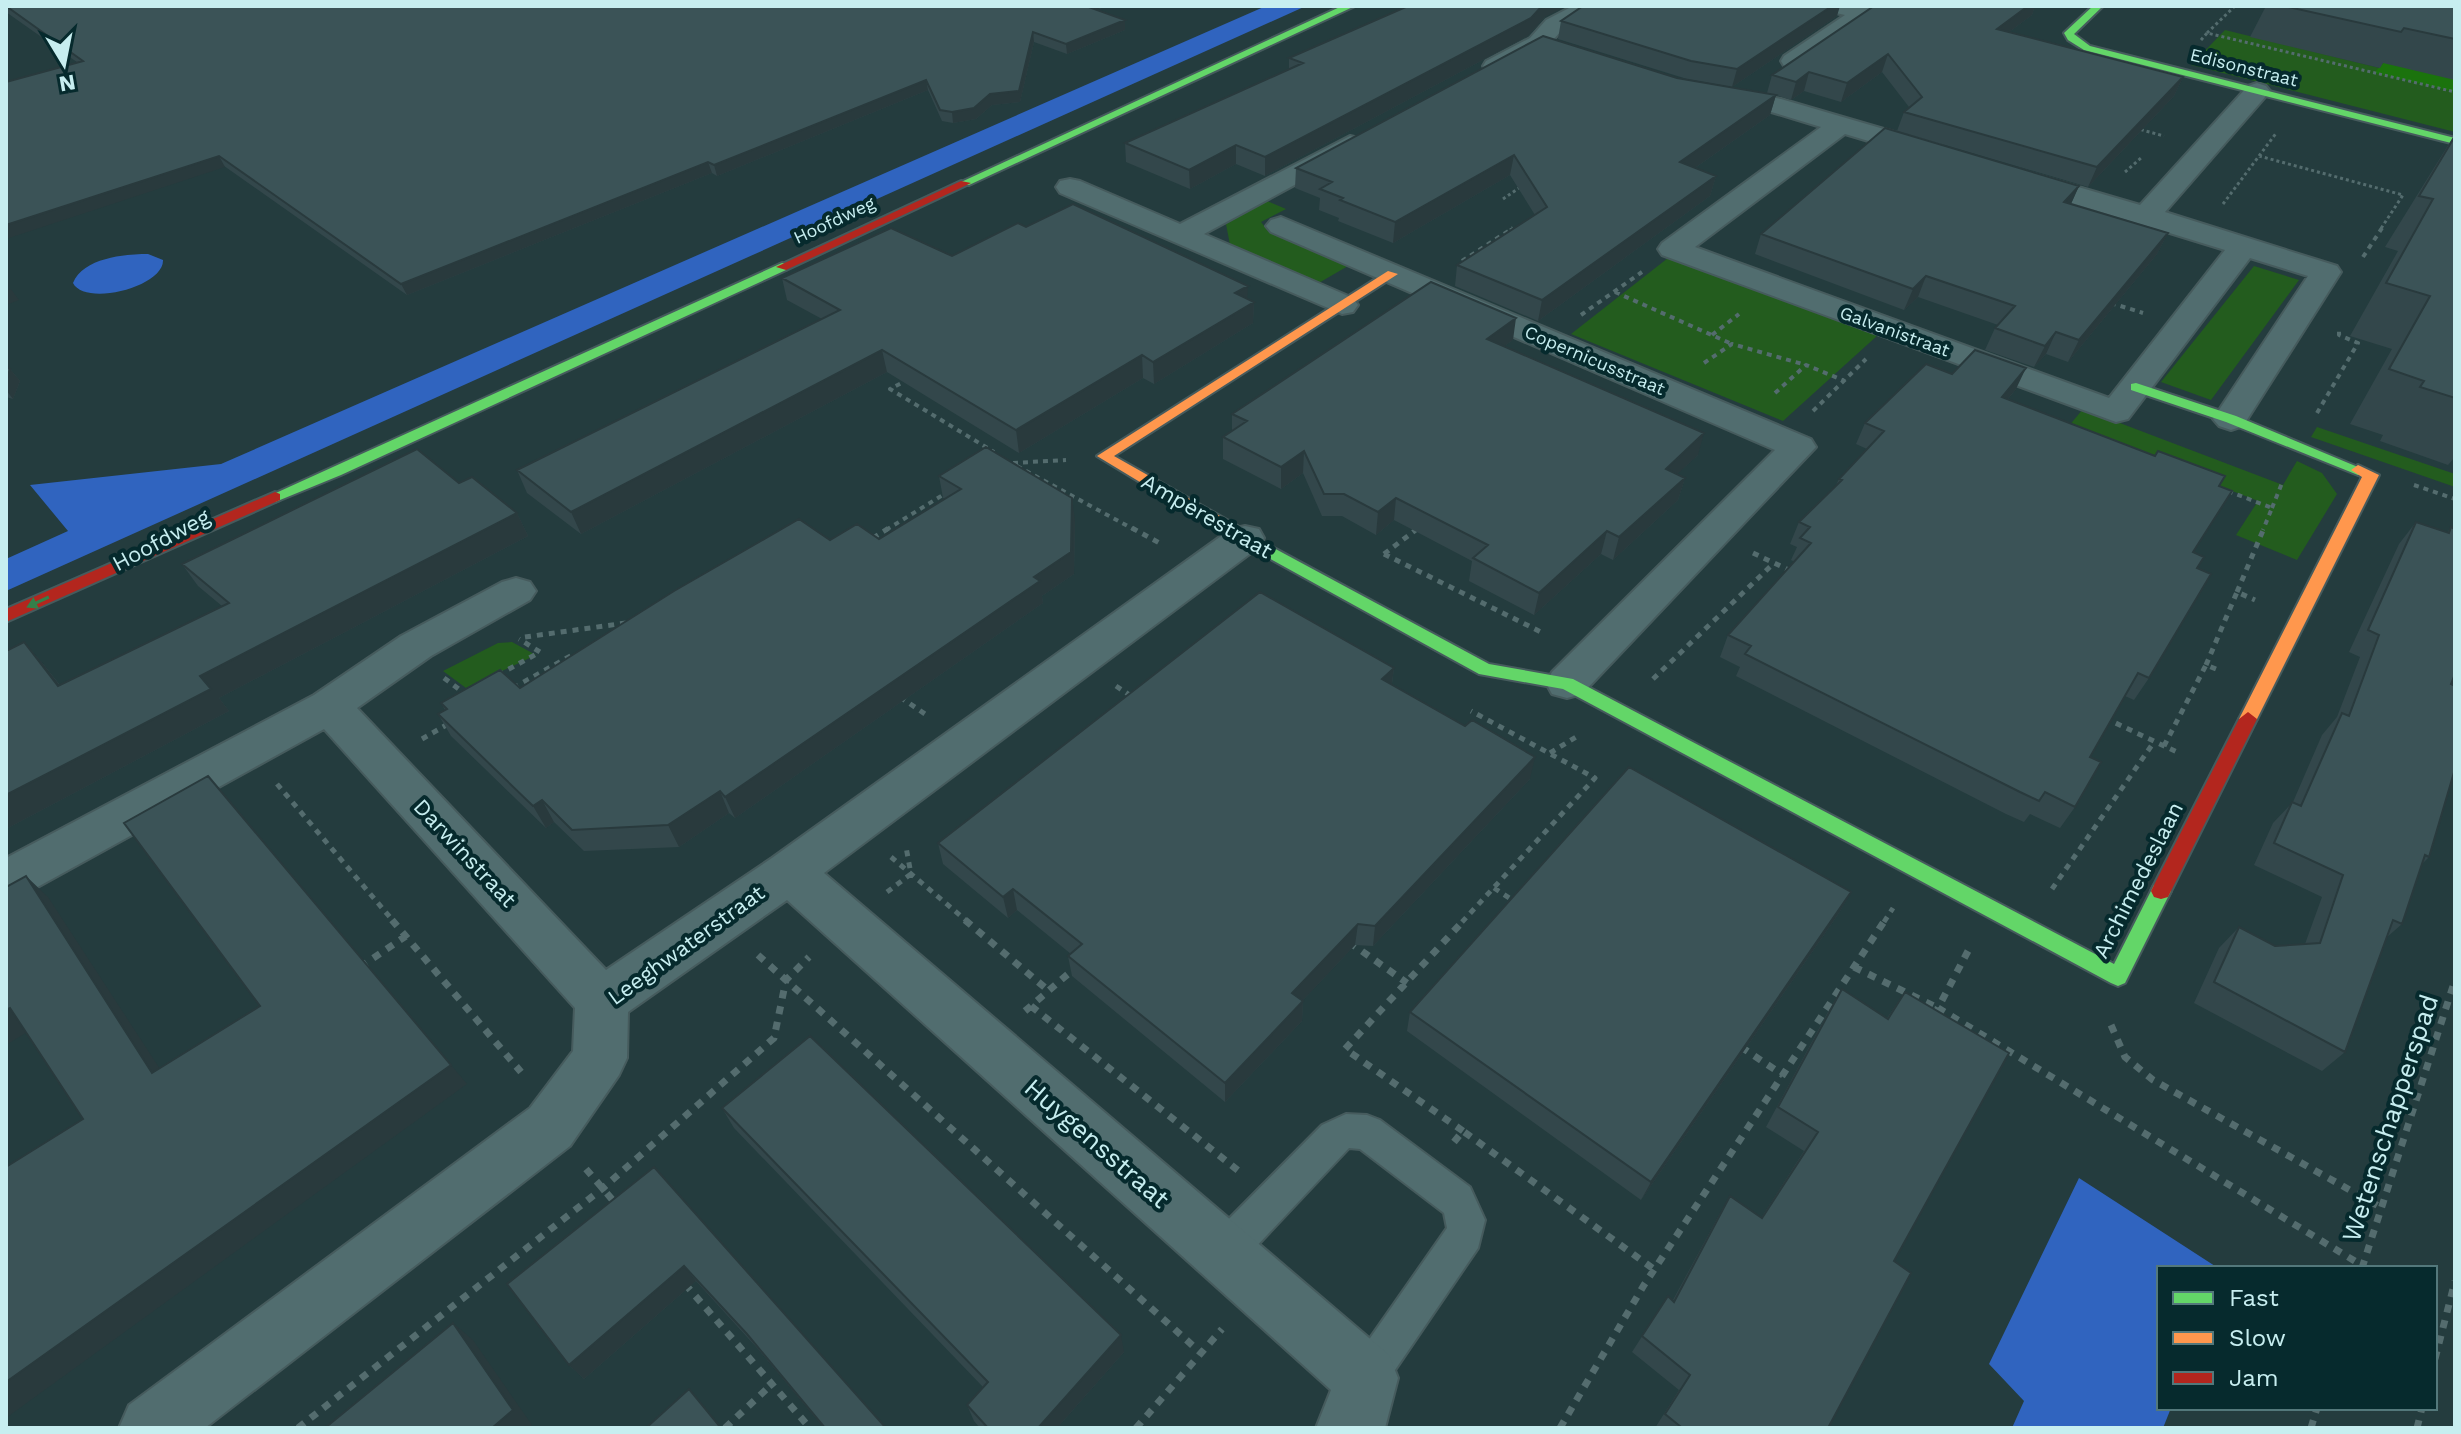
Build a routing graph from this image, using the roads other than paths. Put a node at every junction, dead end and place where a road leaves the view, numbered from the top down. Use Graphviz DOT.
graph roads {
  1 [pos="1350,6"];
  2 [pos="1590,6"];
  3 [pos="1835,6"];
  4 [pos="2098,6"];
  5 [pos="1538,43"];
  6 [pos="1564,52"];
  7 [pos="1467,81"];
  8 [pos="1693,91"];
  9 [pos="2257,91"];
  10 [pos="1738,98"];
  11 [pos="1840,125"];
  12 [pos="1377,130"];
  13 [pos="2455,141"];
  14 [pos="1949,157"];
  15 [pos="1994,170"];
  16 [pos="1070,187"];
  17 [pos="2146,216"];
  18 [pos="1281,226"];
  19 [pos="1181,235"];
  20 [pos="2243,247"];
  21 [pos="1392,274"];
  22 [pos="1342,305"];
  23 [pos="2136,387"];
  24 [pos="2231,419"];
  25 [pos="336,472"];
  26 [pos="1245,538"];
  27 [pos="158,570"];
  28 [pos="516,591"];
  29 [pos="6,616"];
  30 [pos="1567,683"];
  31 [pos="329,706"];
  32 [pos="789,872"];
  33 [pos="6,881"];
  34 [pos="602,1001"];
  35 [pos="1241,1269"];
  36 [pos="1358,1403"];
  37 [pos="152,1428"];
  1 -- 25 [label="street, Hoofdweg"];
  2 -- 5 [label="street"];
  3 -- 10 [label="street"];
  4 -- 9 [label="street, Edisonstraat"];
  5 -- 6 [label="street"];
  5 -- 7 [label="street"];
  8 -- 10 [label="street"];
  9 -- 13 [label="street, Edisonstraat"];
  9 -- 17 [label="street"];
  10 -- 11 [label="street"];
  11 -- 14 [label="street"];
  11 -- 23 [label="street, Galvanistraat"];
  12 -- 19 [label="street"];
  15 -- 17 [label="street"];
  16 -- 19 [label="street"];
  17 -- 20 [label="street"];
  18 -- 21 [label="street"];
  19 -- 22 [label="street"];
  20 -- 23 [label="street, Galvanistraat"];
  20 -- 24 [label="street"];
  21 -- 22 [label="street"];
  21 -- 30 [label="street, Copernicusstraat"];
  22 -- 26 [label="street, Ampèrestraat"];
  23 -- 24 [label="street, Archimedeslaan"];
  24 -- 30 [label="street, Archimedeslaan"];
  25 -- 27 [label="street, Hoofdweg"];
  25 -- 29 [label="street, Hoofdweg, one-way"];
  26 -- 30 [label="street, Ampèrestraat"];
  26 -- 32 [label="street, Leeghwaterstraat"];
  28 -- 31 [label="street"];
  31 -- 33 [label="street"];
  31 -- 34 [label="street, Darwinstraat"];
  32 -- 34 [label="street, Leeghwaterstraat"];
  32 -- 35 [label="street, Huygensstraat"];
  34 -- 37 [label="street, Leeghwaterstraat"];
  35 -- 36 [label="street, Huygensstraat"];
  35 -- 36 [label="lane"];
}
